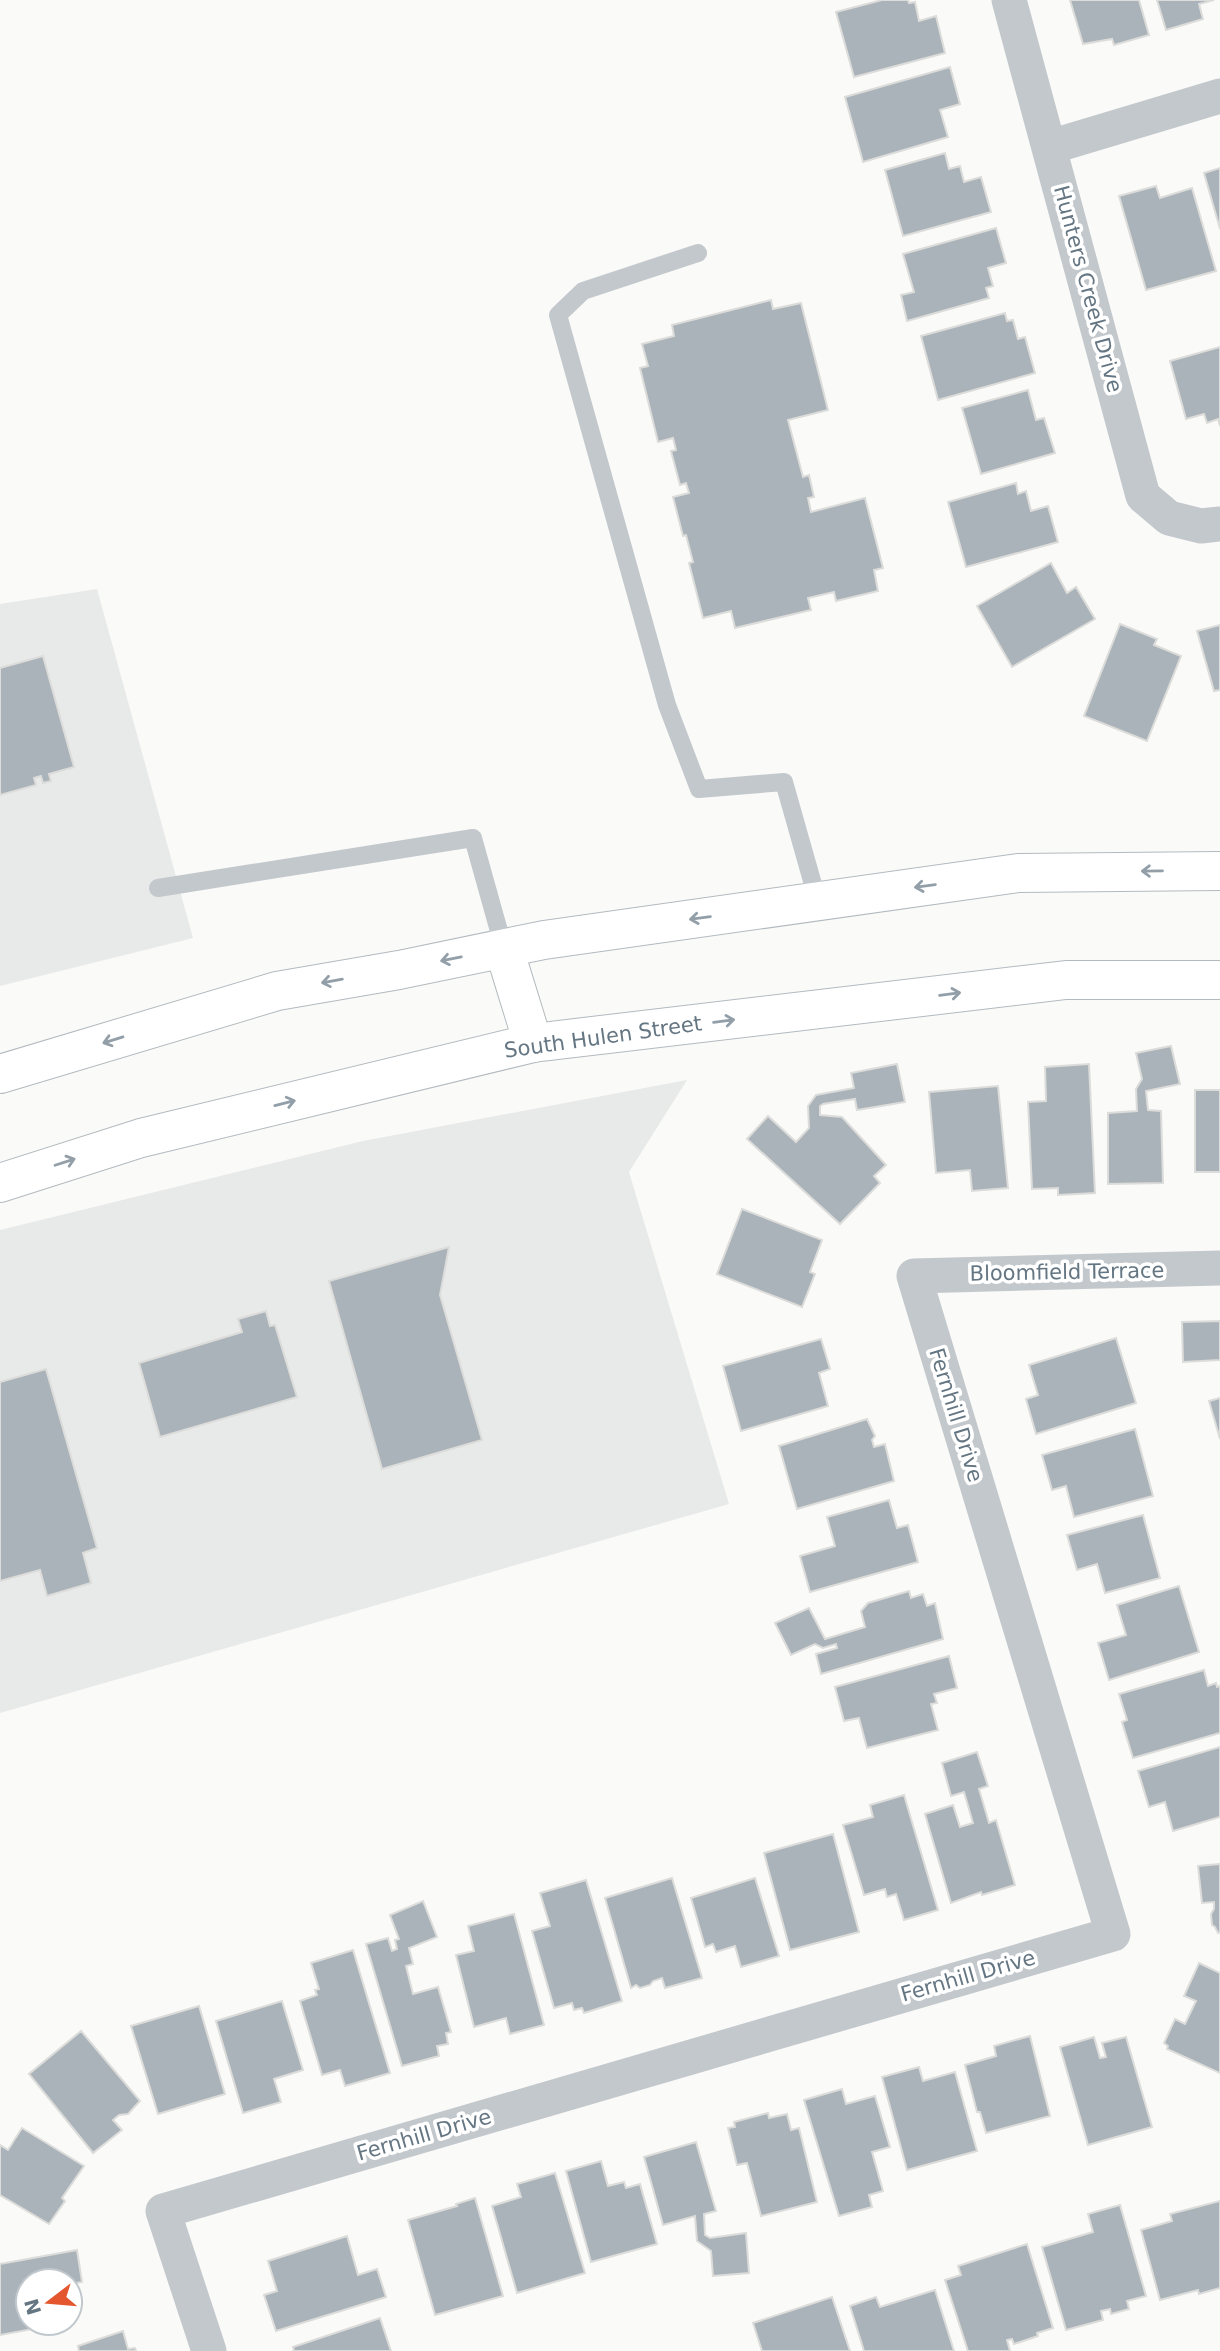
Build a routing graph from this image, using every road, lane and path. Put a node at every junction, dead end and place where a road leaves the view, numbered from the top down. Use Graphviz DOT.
graph roads {
  1 [pos="1009,0"];
  2 [pos="1220,96"];
  3 [pos="1050,147"];
  4 [pos="698,253"];
  5 [pos="1220,524"];
  6 [pos="1220,870"];
  7 [pos="158,888"];
  8 [pos="818,902"];
  9 [pos="504,949"];
  10 [pos="1220,980"];
  11 [pos="533,1043"];
  12 [pos="0,1074"];
  13 [pos="0,1183"];
  14 [pos="1220,1268"];
  15 [pos="914,1276"];
  16 [pos="209,2351"];
  1 -- 3 [label="street, Hunters Creek Drive"];
  2 -- 3 [label="street"];
  3 -- 5 [label="street, Hunters Creek Drive"];
  4 -- 8 [label="lane"];
  6 -- 8 [label="main road, one-way"];
  7 -- 9 [label="lane"];
  8 -- 9 [label="main road, one-way"];
  9 -- 11 [label="main road"];
  9 -- 12 [label="main road, one-way"];
  11 -- 10 [label="main road, South Hulen Street, one-way"];
  13 -- 11 [label="main road, South Hulen Street, one-way"];
  14 -- 15 [label="street, Bloomfield Terrace"];
  15 -- 16 [label="street, Fernhill Drive"];
}
